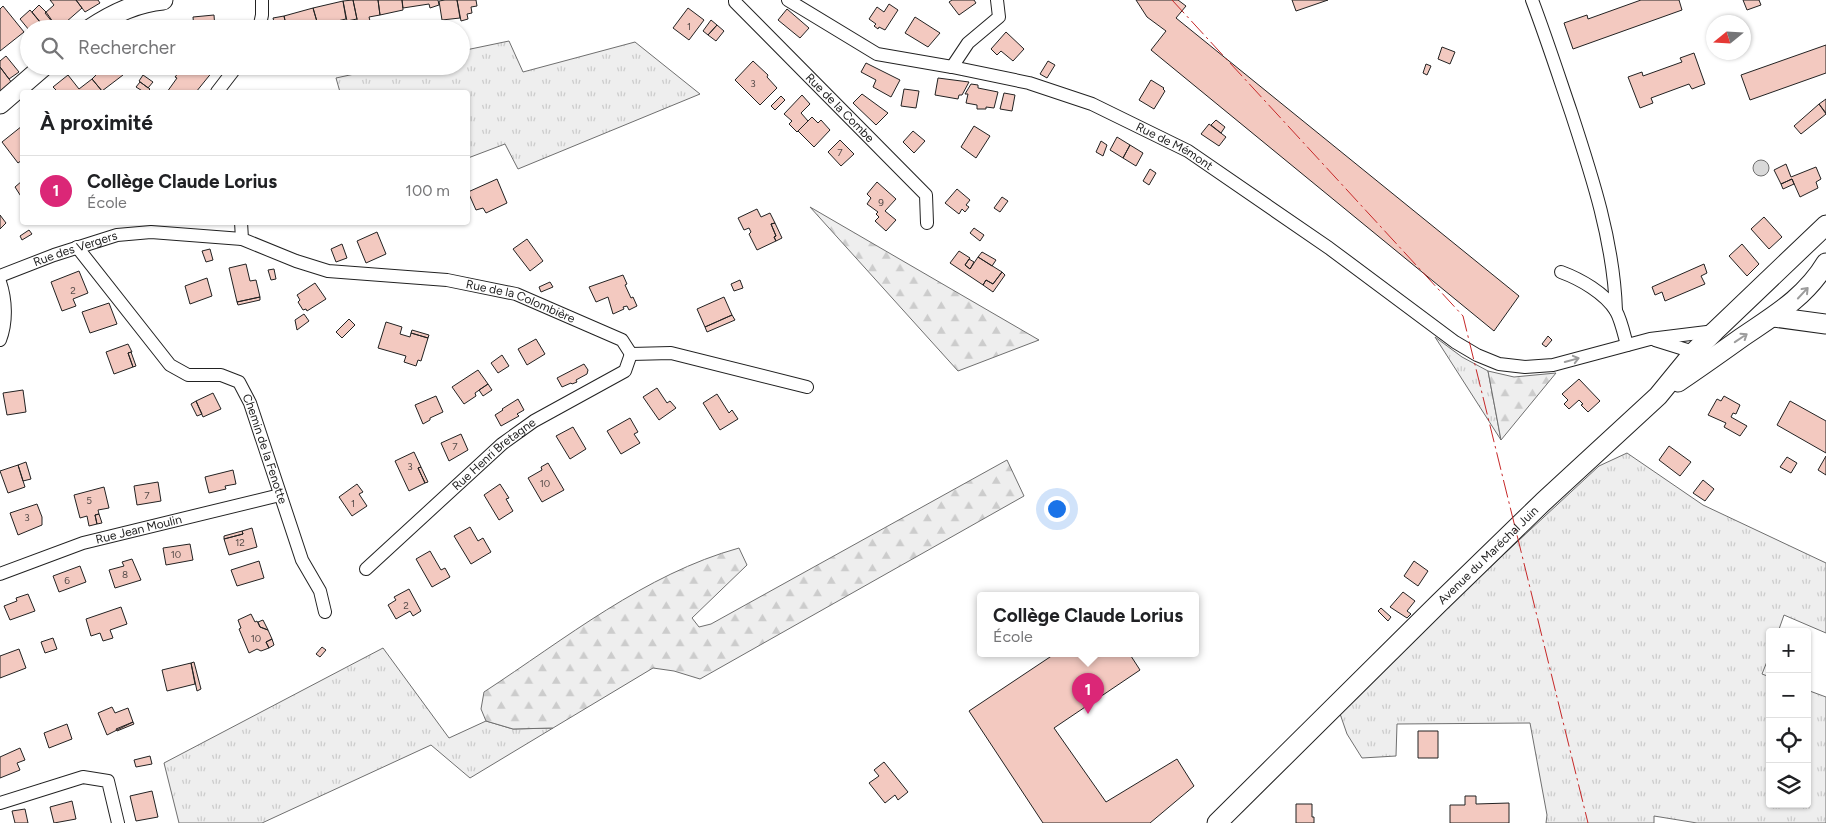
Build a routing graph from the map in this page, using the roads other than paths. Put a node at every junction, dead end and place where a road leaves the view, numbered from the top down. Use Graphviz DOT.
graph roads {
  1 [pos="163,0"];
  2 [pos="262,0"];
  3 [pos="735,0"];
  4 [pos="788,0"];
  5 [pos="997,0"];
  6 [pos="1532,0"];
  7 [pos="103,20"];
  8 [pos="261,20"];
  9 [pos="952,67"];
  10 [pos="34,75"];
  11 [pos="230,75"];
  12 [pos="219,90"];
  13 [pos="0,104"];
  14 [pos="927,223"];
  15 [pos="240,225"];
  16 [pos="1826,225"];
  17 [pos="242,239"];
  18 [pos="77,247"];
  19 [pos="1788,261"];
  20 [pos="1561,272"];
  21 [pos="1824,272"];
  22 [pos="0,276"];
  23 [pos="0,282"];
  24 [pos="1766,282"];
  25 [pos="1616,311"];
  26 [pos="1774,317"];
  27 [pos="1823,320"];
  28 [pos="1715,330"];
  29 [pos="1650,339"];
  30 [pos="0,340"];
  31 [pos="1627,345"];
  32 [pos="1694,352"];
  33 [pos="631,354"];
  34 [pos="1713,358"];
  35 [pos="807,387"];
  36 [pos="1658,396"];
  37 [pos="280,495"];
  38 [pos="366,569"];
  39 [pos="0,574"];
  40 [pos="325,612"];
  41 [pos="0,803"];
  42 [pos="118,823"];
  43 [pos="1217,823"];
  1 -- 7 [label="street"];
  2 -- 8 [label="street"];
  3 -- 14 [label="street, Rue de la Combe"];
  4 -- 9 [label="street, Rue de Mémont"];
  5 -- 9 [label="street"];
  6 -- 25 [label="street"];
  9 -- 31 [label="street, Rue de Mémont, one-way"];
  10 -- 13 [label="street"];
  11 -- 12 [label="street"];
  15 -- 17 [label="street"];
  16 -- 19 [label="street, Avenue du Maréchal Juin"];
  17 -- 18 [label="street, Rue des Vergers"];
  17 -- 33 [label="street, Rue de la Colombière"];
  18 -- 22 [label="street, Rue des Vergers"];
  18 -- 37 [label="street, Chemin de la Fenotte"];
  19 -- 21 [label="street"];
  19 -- 24 [label="street, Avenue du Maréchal Juin"];
  20 -- 25 [label="street"];
  26 -- 21 [label="street, Avenue du Maréchal Juin, one-way"];
  23 -- 30 [label="street"];
  24 -- 26 [label="street"];
  24 -- 28 [label="street, Avenue du Maréchal Juin"];
  25 -- 31 [label="street"];
  26 -- 27 [label="street"];
  34 -- 26 [label="street, Avenue du Maréchal Juin, one-way"];
  28 -- 29 [label="street, Rue de Mémont"];
  28 -- 32 [label="street, Avenue du Maréchal Juin"];
  29 -- 31 [label="street, Rue de Mémont"];
  29 -- 32 [label="street"];
  32 -- 34 [label="street"];
  32 -- 36 [label="street, Avenue du Maréchal Juin"];
  33 -- 35 [label="street"];
  33 -- 38 [label="street, Rue Henri Bretagne"];
  34 -- 36 [label="street, Avenue du Maréchal Juin"];
  36 -- 43 [label="street, Avenue du Maréchal Juin"];
  37 -- 39 [label="street, Rue Jean Moulin"];
  37 -- 40 [label="street, Chemin de la Fenotte"];
  41 -- 42 [label="street"];
}
